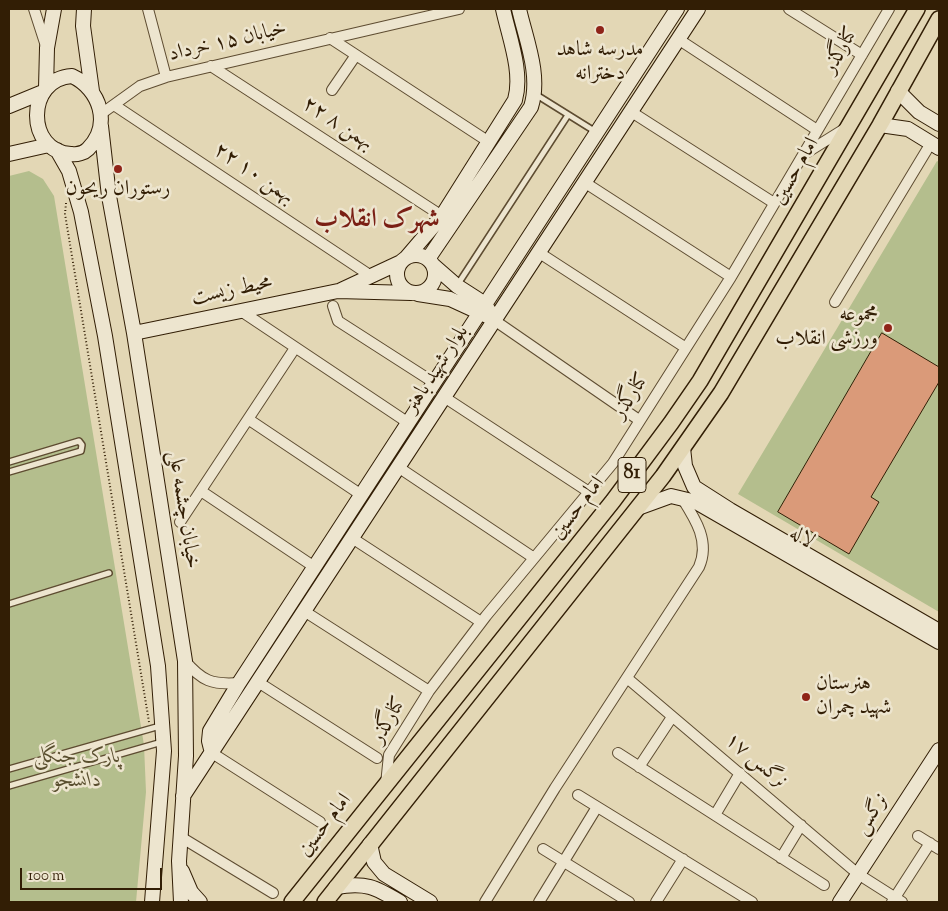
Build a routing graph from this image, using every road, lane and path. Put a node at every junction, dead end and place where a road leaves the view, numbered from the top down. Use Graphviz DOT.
graph roads {
  1 [pos="34,9"];
  2 [pos="54,9"];
  3 [pos="84,9"];
  4 [pos="148,9"];
  5 [pos="460,9"];
  6 [pos="503,9"];
  7 [pos="519,9"];
  8 [pos="677,9"];
  9 [pos="789,9"];
  10 [pos="889,9"];
  11 [pos="916,9"];
  12 [pos="438,11"];
  13 [pos="694,11"];
  14 [pos="939,19"];
  15 [pos="330,38"];
  16 [pos="678,38"];
  17 [pos="47,48"];
  18 [pos="356,55"];
  19 [pos="862,55"];
  20 [pos="211,66"];
  21 [pos="166,77"];
  22 [pos="45,90"];
  23 [pos="332,90"];
  24 [pos="92,91"];
  25 [pos="898,91"];
  26 [pos="535,94"];
  27 [pos="114,105"];
  28 [pos="9,106"];
  29 [pos="630,111"];
  30 [pos="920,112"];
  31 [pos="568,115"];
  32 [pos="101,120"];
  33 [pos="939,124"];
  34 [pos="880,125"];
  35 [pos="847,127"];
  36 [pos="908,129"];
  37 [pos="818,130"];
  38 [pos="596,133"];
  39 [pos="489,142"];
  40 [pos="935,145"];
  41 [pos="53,148"];
  42 [pos="9,154"];
  43 [pos="803,155"];
  44 [pos="584,182"];
  45 [pos="66,197"];
  46 [pos="774,204"];
  47 [pos="442,216"];
  48 [pos="538,252"];
  49 [pos="403,260"];
  50 [pos="430,262"];
  51 [pos="371,276"];
  52 [pos="731,277"];
  53 [pos="457,286"];
  54 [pos="338,291"];
  55 [pos="415,293"];
  56 [pos="835,302"];
  57 [pos="333,306"];
  58 [pos="482,308"];
  59 [pos="241,311"];
  60 [pos="494,320"];
  61 [pos="134,333"];
  62 [pos="295,348"];
  63 [pos="686,348"];
  64 [pos="433,382"];
  65 [pos="444,397"];
  66 [pos="248,419"];
  67 [pos="639,420"];
  68 [pos="407,422"];
  69 [pos="683,448"];
  70 [pos="9,462"];
  71 [pos="398,467"];
  72 [pos="9,472"];
  73 [pos="694,487"];
  74 [pos="201,491"];
  75 [pos="589,492"];
  76 [pos="360,494"];
  77 [pos="682,498"];
  78 [pos="638,508"];
  79 [pos="180,522"];
  80 [pos="352,538"];
  81 [pos="534,558"];
  82 [pos="313,566"];
  83 [pos="109,573"];
  84 [pos="9,604"];
  85 [pos="304,611"];
  86 [pos="481,622"];
  87 [pos="939,630"];
  88 [pos="939,642"];
  89 [pos="185,661"];
  90 [pos="627,678"];
  91 [pos="258,682"];
  92 [pos="239,683"];
  93 [pos="429,691"];
  94 [pos="672,716"];
  95 [pos="156,727"];
  96 [pos="164,742"];
  97 [pos="939,750"];
  98 [pos="212,752"];
  99 [pos="618,753"];
  100 [pos="377,758"];
  101 [pos="639,767"];
  102 [pos="9,769"];
  103 [pos="740,773"];
  104 [pos="9,786"];
  105 [pos="386,786"];
  106 [pos="578,795"];
  107 [pos="183,796"];
  108 [pos="597,807"];
  109 [pos="715,815"];
  110 [pos="320,822"];
  111 [pos="801,825"];
  112 [pos="179,836"];
  113 [pos="918,836"];
  114 [pos="930,843"];
  115 [pos="370,844"];
  116 [pos="543,849"];
  117 [pos="939,849"];
  118 [pos="781,858"];
  119 [pos="683,859"];
  120 [pos="178,861"];
  121 [pos="564,862"];
  122 [pos="858,874"];
  123 [pos="824,885"];
  124 [pos="336,887"];
  125 [pos="273,893"];
  126 [pos="749,901"];
  127 [pos="897,901"];
  128 [pos="152,902"];
  129 [pos="181,902"];
  130 [pos="200,902"];
  131 [pos="292,902"];
  132 [pos="325,902"];
  133 [pos="400,902"];
  134 [pos="430,902"];
  135 [pos="485,902"];
  136 [pos="538,902"];
  137 [pos="629,902"];
  138 [pos="656,902"];
  139 [pos="840,902"];
  1 -- 17 [label="street"];
  2 -- 17 [label="street"];
  3 -- 24 [label="street"];
  4 -- 21 [label="street"];
  5 -- 12 [label="street, خیابان ۱۵ خرداد"];
  6 -- 39 [label="street"];
  7 -- 26 [label="street"];
  8 -- 38 [label="street, بلوار شهید باهنر"];
  9 -- 19 [label="street"];
  10 -- 19 [label="street, کنارگذر"];
  11 -- 35 [label="main road, امام حسین / 81"];
  12 -- 15 [label="street, خیابان ۱۵ خرداد"];
  13 -- 16 [label="street, بلوار شهید باهنر"];
  14 -- 25 [label="main road, 81"];
  15 -- 18 [label="street"];
  15 -- 20 [label="street, خیابان ۱۵ خرداد"];
  16 -- 29 [label="street, بلوار شهید باهنر"];
  16 -- 37 [label="street"];
  17 -- 22 [label="street"];
  18 -- 23 [label="street"];
  18 -- 39 [label="street"];
  19 -- 37 [label="street, کنارگذر"];
  20 -- 21 [label="street, خیابان ۱۵ خرداد"];
  20 -- 47 [label="street, ۲۲ بهمن ۸"];
  21 -- 27 [label="street, خیابان ۱۵ خرداد"];
  22 -- 24 [label="street"];
  22 -- 28 [label="street"];
  22 -- 41 [label="street"];
  24 -- 32 [label="street"];
  25 -- 30 [label="street"];
  25 -- 34 [label="main road, 81"];
  26 -- 31 [label="lane"];
  26 -- 50 [label="street"];
  27 -- 32 [label="street, خیابان ۱۵ خرداد"];
  27 -- 51 [label="street, ۲۲ بهمن ۱۰"];
  29 -- 44 [label="street, بلوار شهید باهنر"];
  29 -- 46 [label="street"];
  30 -- 33 [label="street"];
  30 -- 36 [label="street"];
  31 -- 38 [label="lane"];
  31 -- 53 [label="lane"];
  32 -- 41 [label="street"];
  32 -- 61 [label="street, خیابان چشمه علی"];
  34 -- 36 [label="street"];
  34 -- 69 [label="main road, 81"];
  35 -- 43 [label="street"];
  35 -- 105 [label="main road, امام حسین / 81"];
  36 -- 40 [label="street"];
  37 -- 43 [label="street, کنارگذر"];
  38 -- 58 [label="street, بلوار شهید باهنر"];
  39 -- 47 [label="street"];
  40 -- 56 [label="street"];
  41 -- 42 [label="street"];
  41 -- 95 [label="street"];
  43 -- 46 [label="street, کنارگذر"];
  44 -- 48 [label="street, بلوار شهید باهنر"];
  44 -- 52 [label="street"];
  45 -- 95 [label="path"];
  46 -- 52 [label="street, کنارگذر"];
  47 -- 49 [label="street"];
  48 -- 60 [label="street, بلوار شهید باهنر"];
  48 -- 63 [label="street"];
  49 -- 50 [label="street"];
  49 -- 51 [label="street, محیط زیست"];
  49 -- 55 [label="street"];
  50 -- 53 [label="street"];
  50 -- 55 [label="street"];
  51 -- 54 [label="street, محیط زیست"];
  52 -- 63 [label="street, کنارگذر"];
  53 -- 58 [label="street"];
  54 -- 55 [label="street, محیط زیست"];
  54 -- 59 [label="street, محیط زیست"];
  55 -- 58 [label="street, محیط زیست"];
  57 -- 64 [label="street"];
  58 -- 60 [label="street"];
  58 -- 64 [label="street, بلوار شهید باهنر"];
  59 -- 61 [label="street, محیط زیست"];
  59 -- 62 [label="street"];
  60 -- 65 [label="street, بلوار شهید باهنر"];
  60 -- 67 [label="street"];
  61 -- 89 [label="street, خیابان چشمه علی"];
  62 -- 66 [label="street"];
  62 -- 68 [label="street"];
  63 -- 67 [label="street, کنارگذر"];
  64 -- 68 [label="street, بلوار شهید باهنر"];
  65 -- 71 [label="street, بلوار شهید باهنر"];
  65 -- 75 [label="street"];
  66 -- 74 [label="street"];
  66 -- 76 [label="street"];
  67 -- 75 [label="street, کنارگذر"];
  68 -- 76 [label="street, بلوار شهید باهنر"];
  69 -- 73 [label="street"];
  69 -- 78 [label="main road, 81"];
  70 -- 72 [label="lane"];
  71 -- 80 [label="street, بلوار شهید باهنر"];
  71 -- 81 [label="street"];
  73 -- 77 [label="street"];
  73 -- 87 [label="street, لاله"];
  74 -- 79 [label="street"];
  74 -- 82 [label="street"];
  75 -- 81 [label="street, کنارگذر"];
  76 -- 82 [label="street, بلوار شهید باهنر"];
  77 -- 78 [label="street, لاله"];
  77 -- 88 [label="street, لاله"];
  77 -- 90 [label="street"];
  78 -- 115 [label="main road, 81"];
  80 -- 85 [label="street, بلوار شهید باهنر"];
  80 -- 86 [label="street"];
  81 -- 86 [label="street, کنارگذر"];
  82 -- 92 [label="street, بلوار شهید باهنر"];
  83 -- 84 [label="lane"];
  85 -- 91 [label="street, بلوار شهید باهنر"];
  85 -- 93 [label="street"];
  86 -- 93 [label="street, کنارگذر"];
  89 -- 92 [label="street"];
  89 -- 107 [label="street, خیابان چشمه علی"];
  90 -- 94 [label="street, نرگس ۱۷"];
  90 -- 135 [label="street"];
  91 -- 98 [label="street, بلوار شهید باهنر"];
  91 -- 100 [label="street"];
  92 -- 98 [label="street, بلوار شهید باهنر"];
  93 -- 105 [label="street, کنارگذر"];
  94 -- 101 [label="street"];
  94 -- 103 [label="street, نرگس ۱۷"];
  95 -- 96 [label="street"];
  95 -- 102 [label="lane"];
  96 -- 104 [label="lane"];
  96 -- 128 [label="street"];
  97 -- 122 [label="street, نرگس"];
  98 -- 107 [label="street, بلوار شهید باهنر"];
  98 -- 110 [label="street"];
  99 -- 101 [label="street"];
  101 -- 109 [label="street"];
  103 -- 109 [label="street"];
  103 -- 111 [label="street, نرگس ۱۷"];
  105 -- 131 [label="main road, امام حسین / 81"];
  106 -- 108 [label="street"];
  107 -- 112 [label="street, خیابان چشمه علی"];
  108 -- 119 [label="street"];
  108 -- 121 [label="street"];
  109 -- 118 [label="street"];
  111 -- 118 [label="street"];
  111 -- 122 [label="street, نرگس ۱۷"];
  112 -- 120 [label="street, خیابان چشمه علی"];
  112 -- 125 [label="street"];
  113 -- 114 [label="street"];
  114 -- 117 [label="street"];
  114 -- 127 [label="street"];
  115 -- 124 [label="main road, 81"];
  115 -- 134 [label="street"];
  116 -- 121 [label="street"];
  118 -- 123 [label="street"];
  119 -- 126 [label="street"];
  119 -- 138 [label="street"];
  120 -- 129 [label="street, خیابان چشمه علی"];
  120 -- 130 [label="street"];
  121 -- 136 [label="street"];
  121 -- 137 [label="street"];
  122 -- 127 [label="street, نرگس ۱۷"];
  122 -- 139 [label="street, نرگس"];
  124 -- 132 [label="main road, 81"];
  124 -- 133 [label="street"];
}
